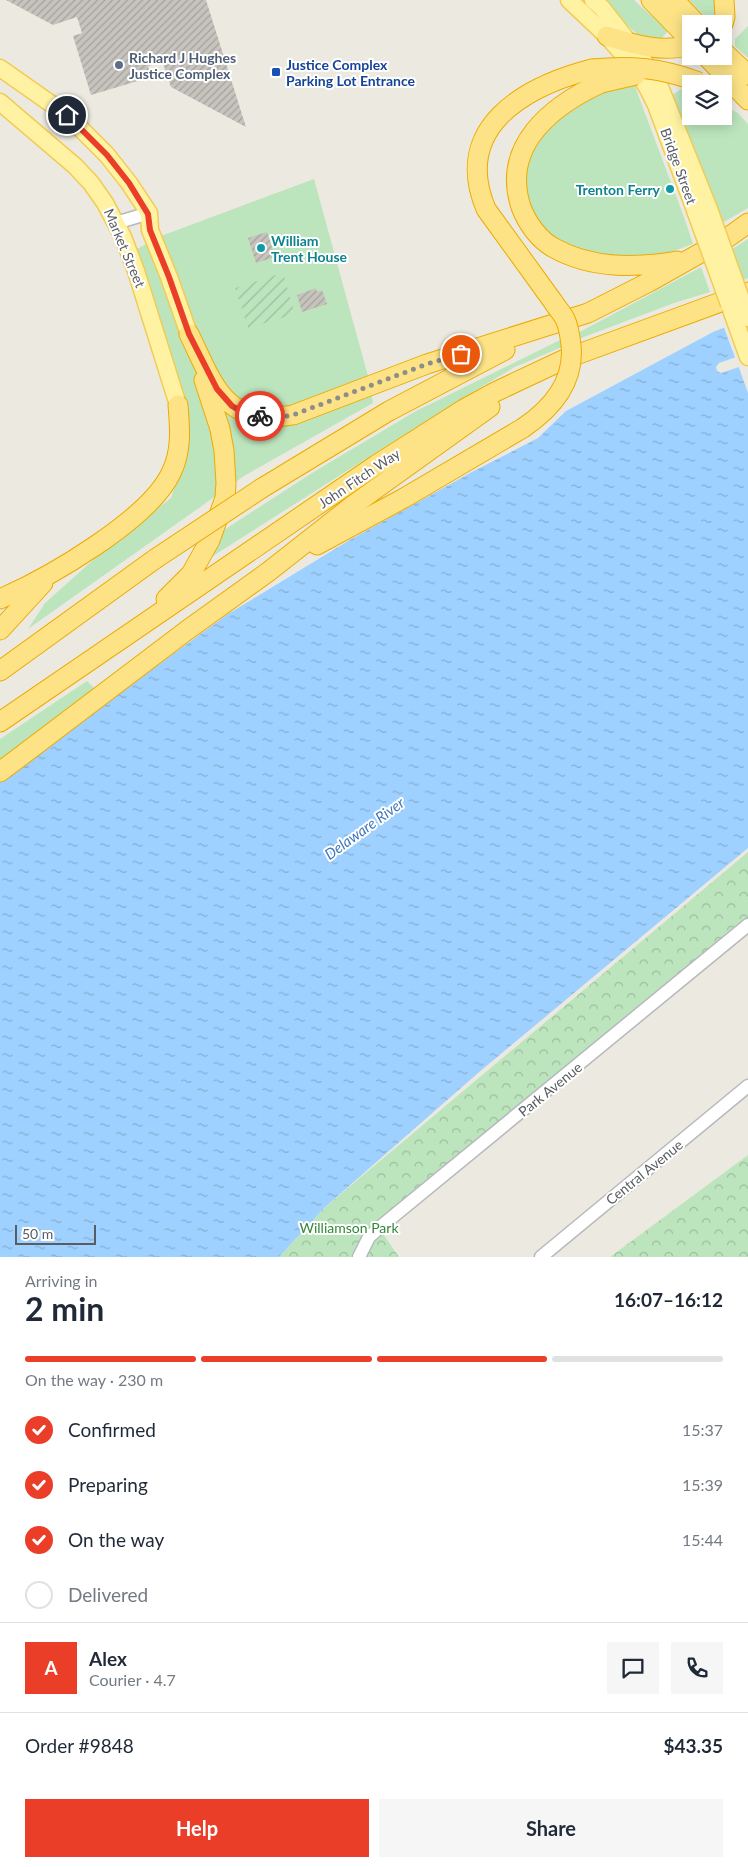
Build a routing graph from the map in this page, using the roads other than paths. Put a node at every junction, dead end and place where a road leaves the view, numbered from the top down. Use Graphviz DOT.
graph roads {
  1 [pos="569,0"];
  2 [pos="593,0"];
  3 [pos="652,0"];
  4 [pos="724,0"];
  5 [pos="674,8"];
  6 [pos="725,15"];
  7 [pos="682,24"];
  8 [pos="607,36"];
  9 [pos="630,43"];
  10 [pos="682,47"];
  11 [pos="720,65"];
  12 [pos="731,65"];
  13 [pos="0,68"];
  14 [pos="743,70"];
  15 [pos="596,76"];
  16 [pos="682,77"];
  17 [pos="732,97"];
  18 [pos="748,100"];
  19 [pos="0,102"];
  20 [pos="748,107"];
  21 [pos="703,211"];
  22 [pos="148,214"];
  23 [pos="116,223"];
  24 [pos="748,223"];
  25 [pos="688,260"];
  26 [pos="748,292"];
  27 [pos="577,317"];
  28 [pos="748,318"];
  29 [pos="189,334"];
  30 [pos="748,357"];
  31 [pos="565,359"];
  32 [pos="178,405"];
  33 [pos="268,572"];
  34 [pos="52,573"];
  35 [pos="0,599"];
  36 [pos="137,629"];
  37 [pos="0,630"];
  38 [pos="0,671"];
  39 [pos="0,722"];
  40 [pos="0,772"];
  41 [pos="748,925"];
  42 [pos="748,1086"];
  43 [pos="359,1257"];
  44 [pos="541,1257"];
  1 -- 8 [label="main road, Bridge Street"];
  2 -- 9 [label="main road, Bridge Street"];
  3 -- 5 [label="highway"];
  4 -- 6 [label="highway"];
  5 -- 7 [label="highway"];
  8 -- 9 [label="highway"];
  8 -- 21 [label="main road, Bridge Street"];
  9 -- 10 [label="highway"];
  9 -- 21 [label="main road, Bridge Street"];
  11 -- 18 [label="highway"];
  12 -- 14 [label="highway"];
  13 -- 22 [label="main road"];
  15 -- 16 [label="highway, bridge"];
  15 -- 25 [label="highway"];
  15 -- 33 [label="highway, bridge"];
  17 -- 20 [label="highway"];
  19 -- 23 [label="main road, Market Street"];
  21 -- 28 [label="main road, Bridge Street, bridge"];
  21 -- 30 [label="main road, Bridge Street, bridge"];
  22 -- 23 [label="street"];
  22 -- 29 [label="main road"];
  23 -- 32 [label="main road, Market Street"];
  24 -- 25 [label="highway"];
  25 -- 27 [label="highway"];
  26 -- 31 [label="highway, John Fitch Way"];
  27 -- 29 [label="highway"];
  27 -- 38 [label="highway, bridge"];
  29 -- 36 [label="highway"];
  31 -- 33 [label="highway"];
  31 -- 36 [label="highway, John Fitch Way"];
  32 -- 34 [label="highway"];
  33 -- 40 [label="highway"];
  34 -- 35 [label="highway"];
  34 -- 37 [label="highway"];
  36 -- 39 [label="highway, John Fitch Way"];
  41 -- 43 [label="street, Park Avenue"];
  42 -- 44 [label="street, Central Avenue"];
}
